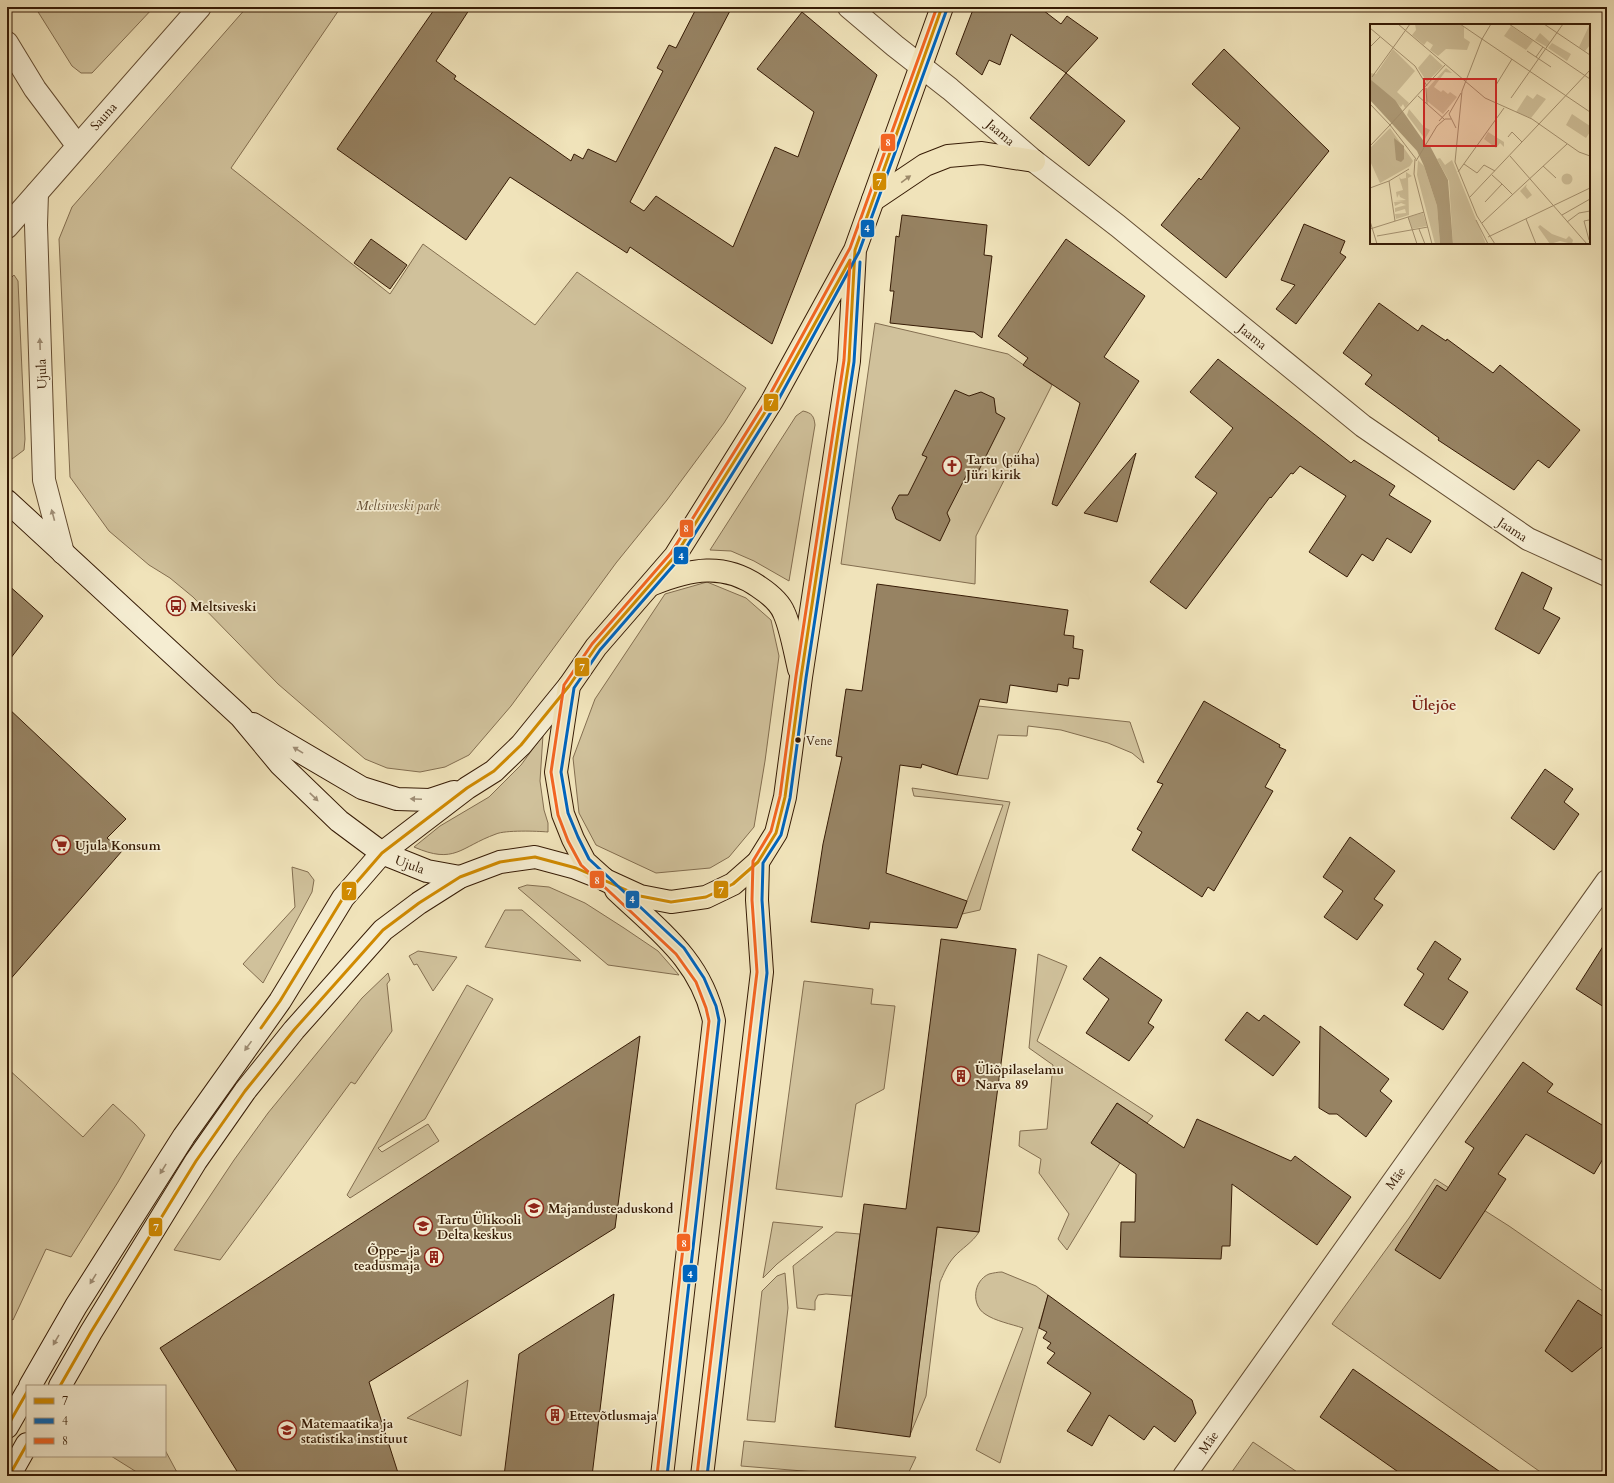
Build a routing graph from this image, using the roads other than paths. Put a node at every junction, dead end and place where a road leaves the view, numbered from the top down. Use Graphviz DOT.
graph roads {
  1 [pos="200,7"];
  2 [pos="849,7"];
  3 [pos="942,7"];
  4 [pos="7,43"];
  5 [pos="920,65"];
  6 [pos="77,146"];
  7 [pos="1034,161"];
  8 [pos="37,193"];
  9 [pos="873,200"];
  10 [pos="7,227"];
  11 [pos="855,250"];
  12 [pos="7,502"];
  13 [pos="63,553"];
  14 [pos="1607,576"];
  15 [pos="648,586"];
  16 [pos="801,677"];
  17 [pos="570,686"];
  18 [pos="241,717"];
  19 [pos="467,788"];
  20 [pos="382,853"];
  21 [pos="758,862"];
  22 [pos="460,877"];
  23 [pos="605,880"];
  24 [pos="1607,881"];
  25 [pos="31,1385"];
  26 [pos="61,1385"];
  27 [pos="26,1394"];
  28 [pos="7,1427"];
  29 [pos="26,1446"];
  30 [pos="9,1476"];
  31 [pos="662,1476"];
  32 [pos="702,1476"];
  33 [pos="1184,1476"];
  1 -- 6 [label="street, Sauna"];
  2 -- 5 [label="street, Jaama"];
  3 -- 5 [label="highway"];
  4 -- 6 [label="street"];
  5 -- 7 [label="street, Jaama"];
  5 -- 9 [label="highway"];
  6 -- 8 [label="street, Sauna"];
  9 -- 7 [label="highway, one-way"];
  7 -- 14 [label="street, Jaama"];
  8 -- 10 [label="street, Sauna"];
  13 -- 8 [label="street, Ujula, one-way"];
  9 -- 11 [label="highway"];
  11 -- 15 [label="highway"];
  11 -- 16 [label="highway"];
  12 -- 13 [label="street, Ujula"];
  13 -- 18 [label="street, Ujula"];
  15 -- 16 [label="highway"];
  15 -- 17 [label="highway"];
  16 -- 21 [label="highway"];
  17 -- 19 [label="street"];
  17 -- 23 [label="highway"];
  19 -- 18 [label="street, Ujula, one-way"];
  18 -- 20 [label="street, Ujula, one-way"];
  19 -- 20 [label="street"];
  20 -- 22 [label="street, Ujula"];
  20 -- 25 [label="street, one-way"];
  21 -- 23 [label="highway"];
  21 -- 32 [label="highway"];
  22 -- 23 [label="street"];
  22 -- 26 [label="street"];
  23 -- 31 [label="highway"];
  24 -- 33 [label="street, Mäe"];
  27 -- 28 [label="street"];
  29 -- 30 [label="street"];
}
